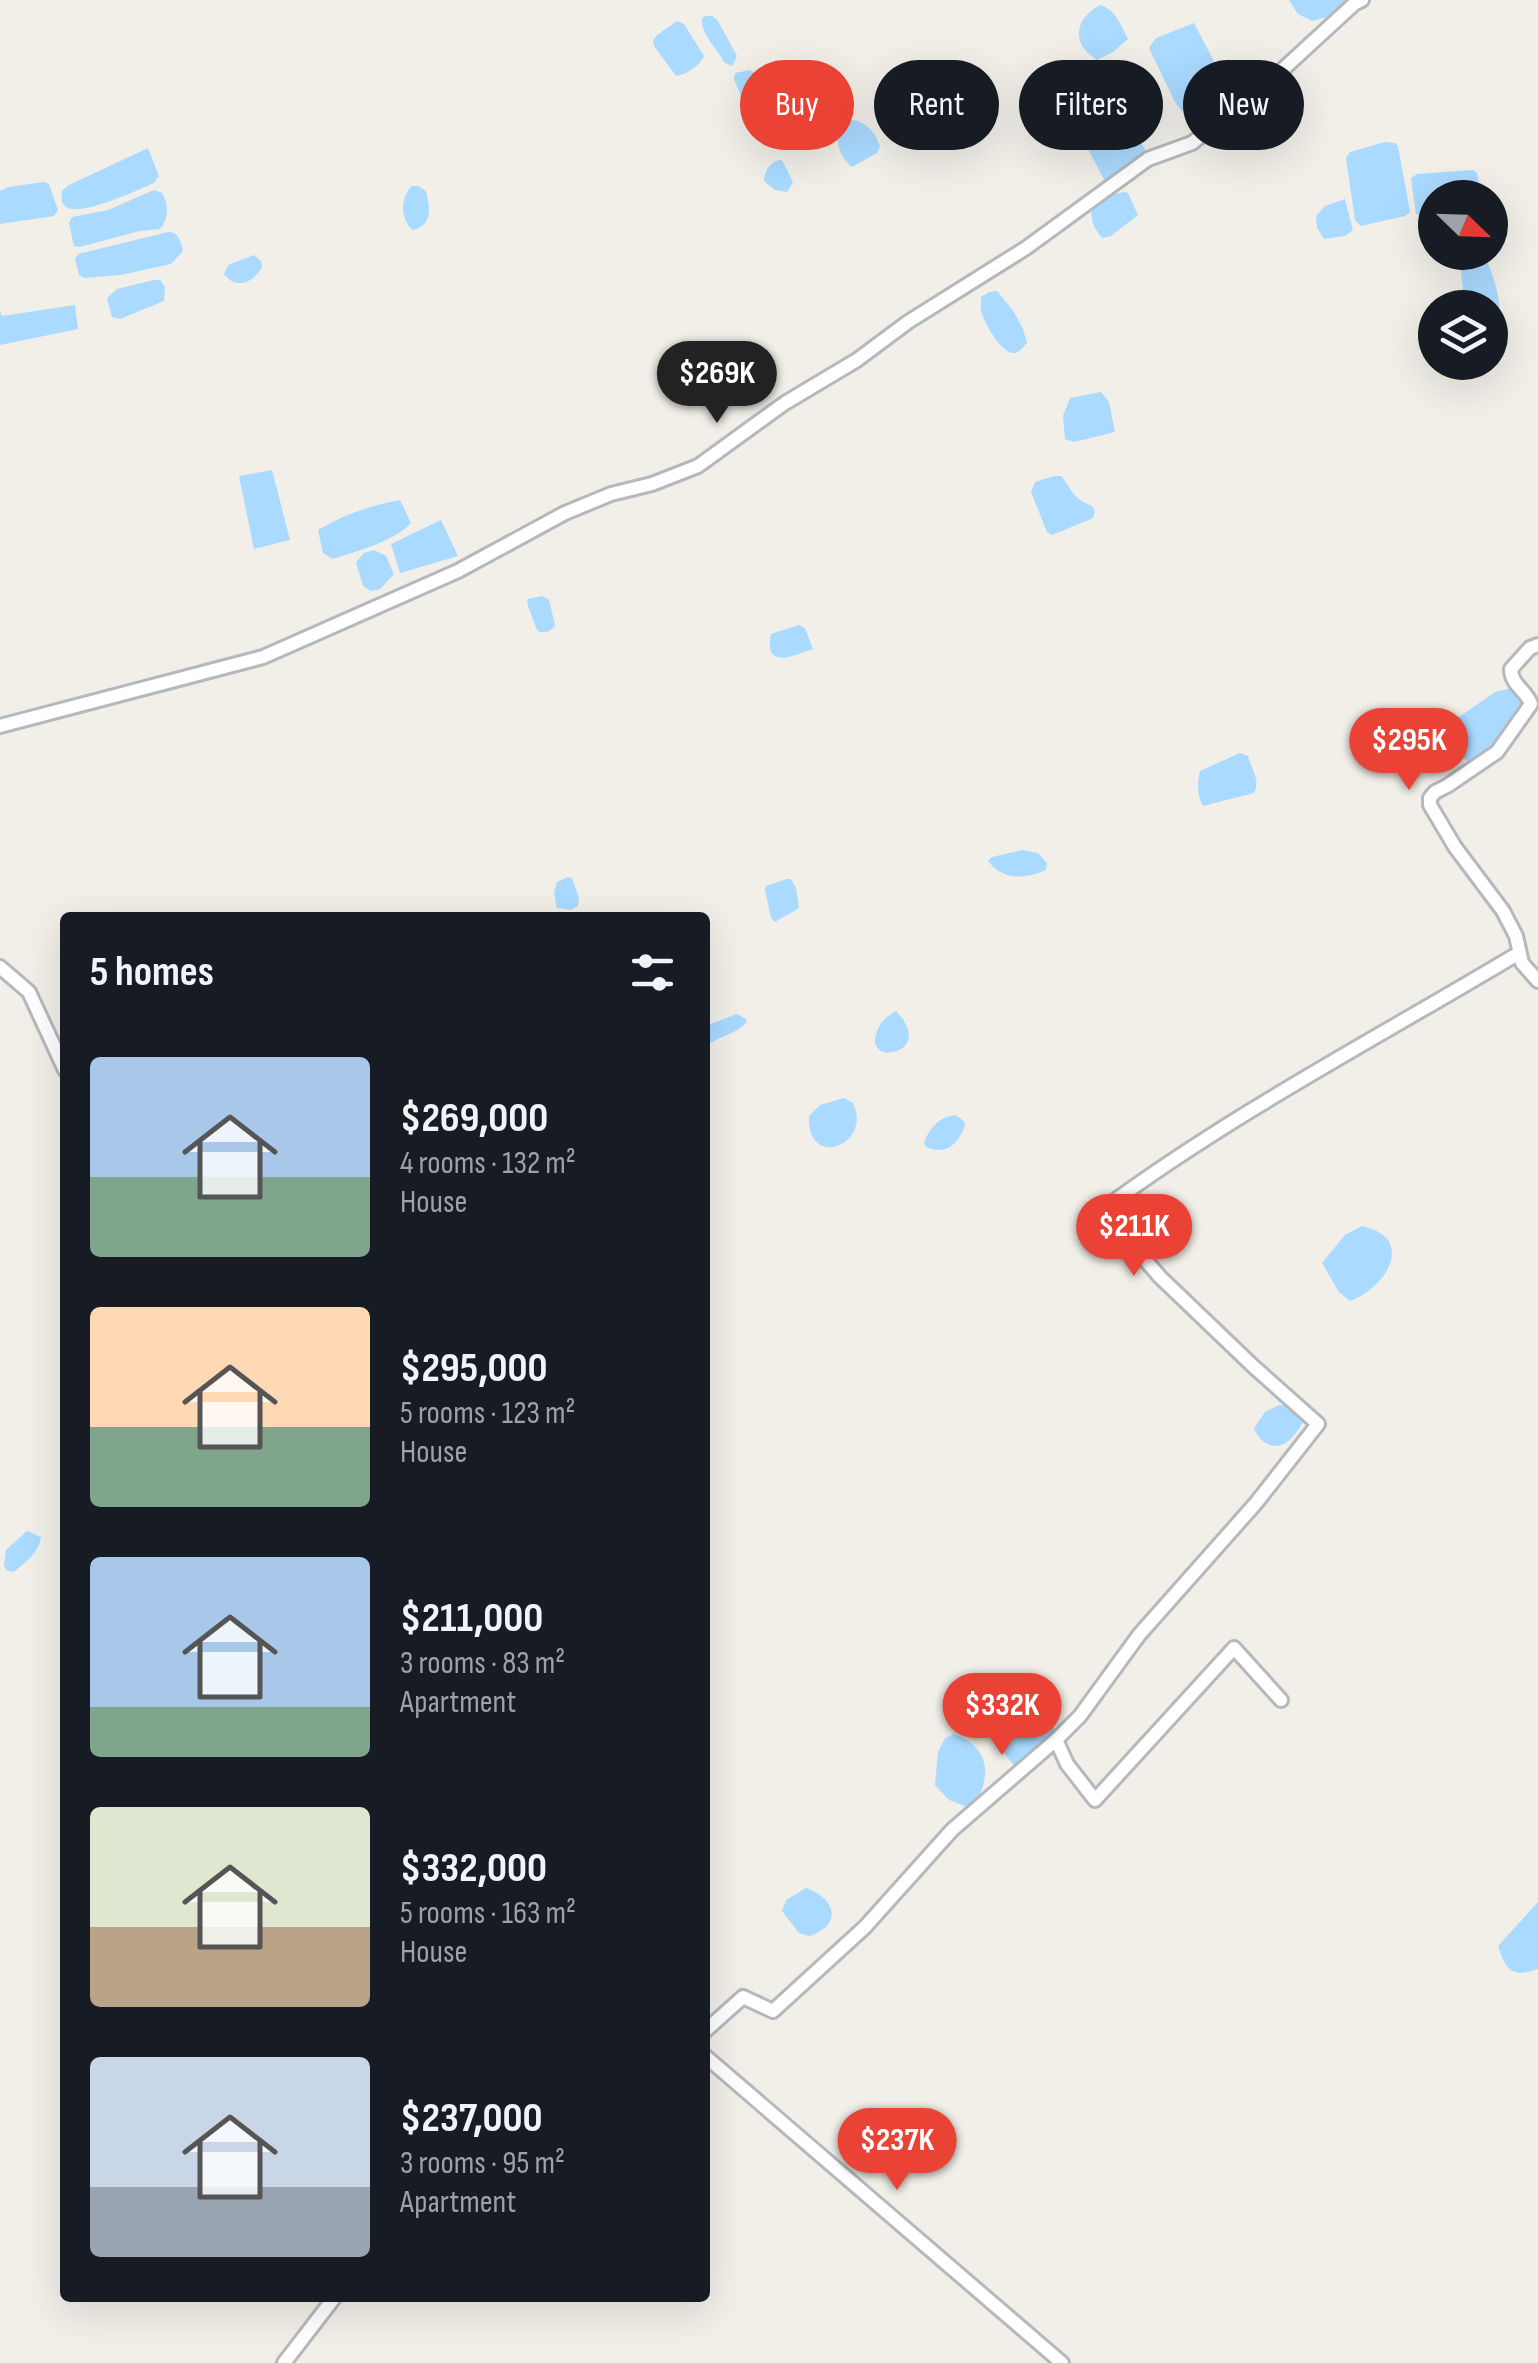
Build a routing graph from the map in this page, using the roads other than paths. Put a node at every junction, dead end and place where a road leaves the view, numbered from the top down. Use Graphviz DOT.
graph roads {
  1 [pos="1362,0"];
  2 [pos="1538,644"];
  3 [pos="0,726"];
  4 [pos="1520,953"];
  5 [pos="0,967"];
  6 [pos="1538,981"];
  7 [pos="60,1059"];
  8 [pos="1281,1700"];
  9 [pos="1056,1740"];
  10 [pos="710,2027"];
  11 [pos="710,2060"];
  12 [pos="331,2302"];
  13 [pos="284,2363"];
  14 [pos="1062,2363"];
  1 -- 3 [label="street"];
  2 -- 4 [label="street"];
  4 -- 6 [label="street"];
  4 -- 9 [label="street"];
  5 -- 7 [label="street"];
  8 -- 9 [label="street"];
  9 -- 10 [label="street"];
  11 -- 14 [label="street"];
  12 -- 13 [label="street"];
}
